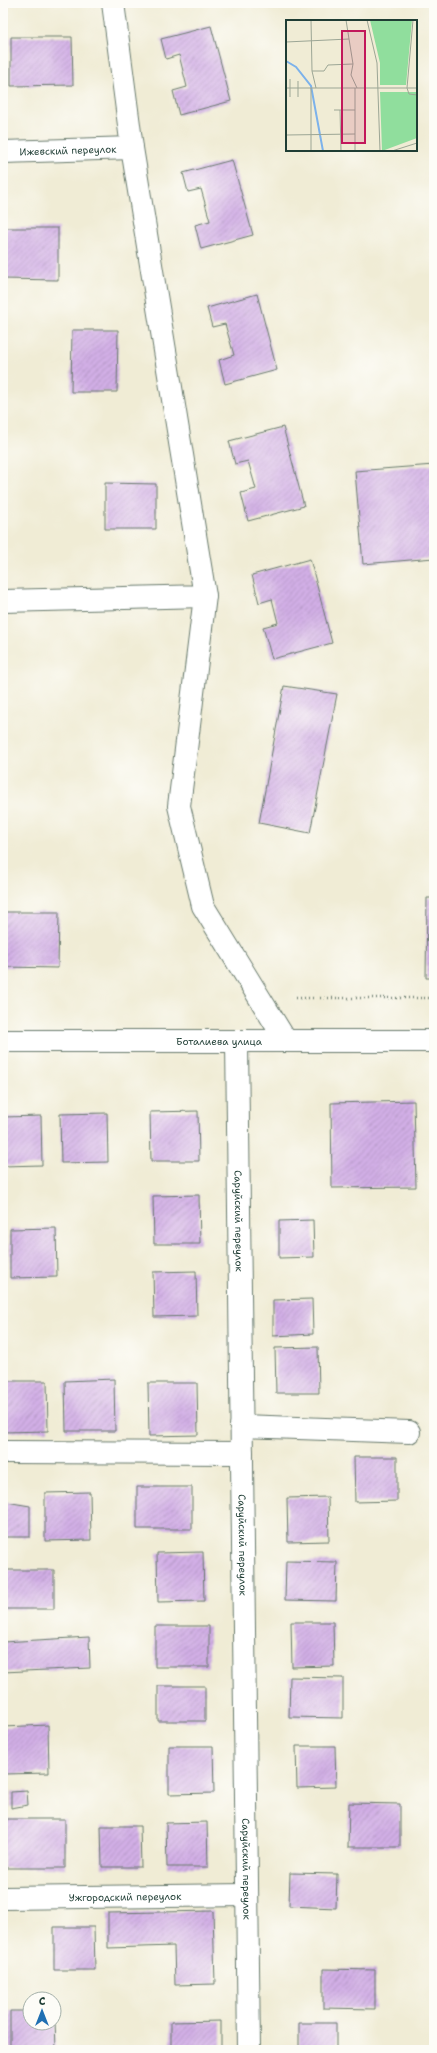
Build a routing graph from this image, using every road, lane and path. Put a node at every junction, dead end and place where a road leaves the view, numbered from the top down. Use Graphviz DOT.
graph roads {
  1 [pos="113,3"];
  2 [pos="132,148"];
  3 [pos="3,152"];
  4 [pos="205,596"];
  5 [pos="3,601"];
  6 [pos="296,998"];
  7 [pos="434,998"];
  8 [pos="3,1041"];
  9 [pos="237,1041"];
  10 [pos="286,1041"];
  11 [pos="434,1041"];
  12 [pos="241,1426"];
  13 [pos="409,1432"];
  14 [pos="3,1452"];
  15 [pos="242,1453"];
  16 [pos="247,1895"];
  17 [pos="3,1898"];
  18 [pos="249,2050"];
  1 -- 2 [label="street"];
  2 -- 3 [label="street, Ижевский переулок"];
  2 -- 4 [label="street"];
  4 -- 5 [label="street"];
  4 -- 10 [label="street"];
  6 -- 7 [label="path"];
  8 -- 9 [label="street, Боталиева улица"];
  9 -- 10 [label="street, Боталиева улица"];
  9 -- 12 [label="street, Саруйский переулок"];
  10 -- 11 [label="street, Боталиева улица"];
  12 -- 13 [label="street"];
  12 -- 15 [label="street, Саруйский переулок"];
  14 -- 15 [label="street"];
  15 -- 16 [label="street, Саруйский переулок"];
  16 -- 17 [label="street, Ужгородский переулок"];
  16 -- 18 [label="street, Саруйский переулок"];
}
